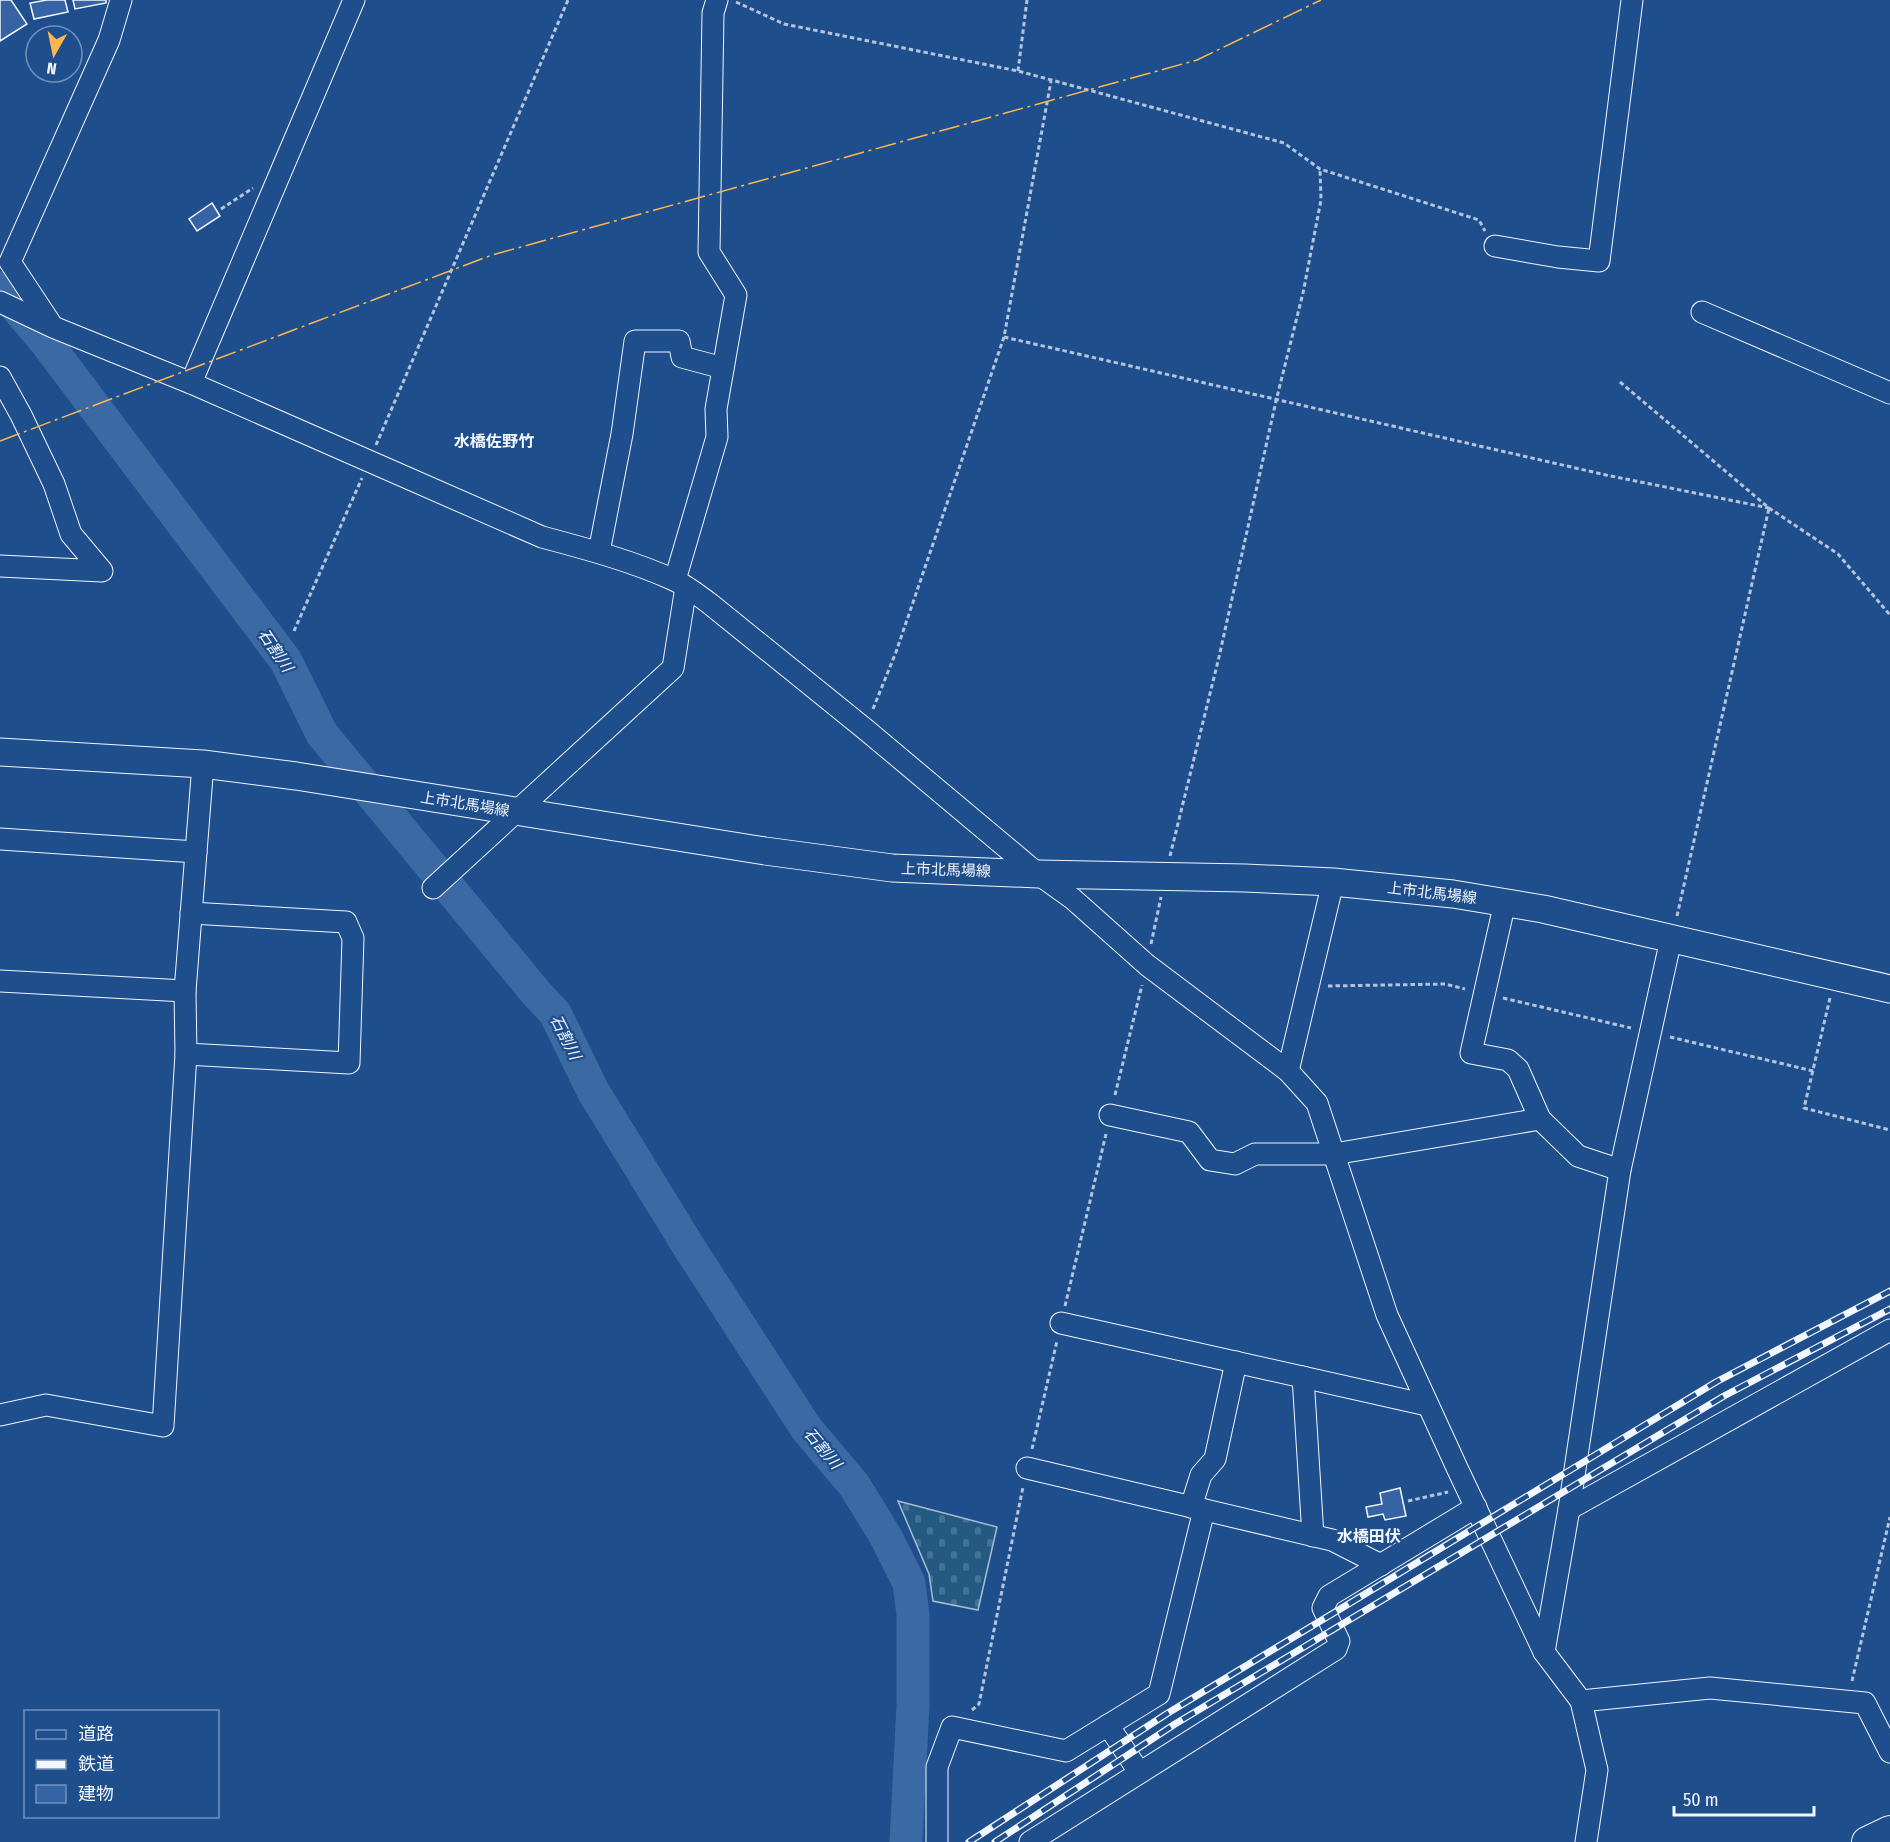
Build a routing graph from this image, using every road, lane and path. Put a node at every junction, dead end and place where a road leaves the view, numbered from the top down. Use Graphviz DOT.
graph roads {
  1 [pos="121,0"];
  2 [pos="354,0"];
  3 [pos="568,0"];
  4 [pos="717,0"];
  5 [pos="731,0"];
  6 [pos="1027,0"];
  7 [pos="1632,0"];
  8 [pos="1018,71"];
  9 [pos="1051,81"];
  10 [pos="1320,169"];
  11 [pos="271,194"];
  12 [pos="221,209"];
  13 [pos="1495,246"];
  14 [pos="1,302"];
  15 [pos="1702,312"];
  16 [pos="45,322"];
  17 [pos="1004,337"];
  18 [pos="723,368"];
  19 [pos="0,377"];
  20 [pos="1620,382"];
  21 [pos="191,384"];
  22 [pos="1890,393"];
  23 [pos="1276,401"];
  24 [pos="369,463"];
  25 [pos="1769,508"];
  26 [pos="599,552"];
  27 [pos="0,566"];
  28 [pos="680,584"];
  29 [pos="1890,615"];
  30 [pos="294,631"];
  31 [pos="865,729"];
  32 [pos="0,752"];
  33 [pos="203,764"];
  34 [pos="517,812"];
  35 [pos="0,839"];
  36 [pos="196,852"];
  37 [pos="1038,874"];
  38 [pos="1165,876"];
  39 [pos="1333,882"];
  40 [pos="433,888"];
  41 [pos="1505,902"];
  42 [pos="191,912"];
  43 [pos="1671,939"];
  44 [pos="1147,965"];
  45 [pos="1835,976"];
  46 [pos="0,981"];
  47 [pos="1308,986"];
  48 [pos="1890,989"];
  49 [pos="185,991"];
  50 [pos="1484,993"];
  51 [pos="1650,1033"];
  52 [pos="186,1053"];
  53 [pos="1288,1071"];
  54 [pos="1813,1071"];
  55 [pos="1110,1114"];
  56 [pos="1540,1119"];
  57 [pos="1890,1130"];
  58 [pos="1334,1154"];
  59 [pos="1620,1170"];
  60 [pos="1061,1323"];
  61 [pos="1890,1330"];
  62 [pos="1236,1362"];
  63 [pos="1303,1377"];
  64 [pos="1427,1405"];
  65 [pos="0,1415"];
  66 [pos="1027,1468"];
  67 [pos="1467,1487"];
  68 [pos="1408,1502"];
  69 [pos="1476,1508"];
  70 [pos="1198,1509"];
  71 [pos="1569,1509"];
  72 [pos="1890,1517"];
  73 [pos="1313,1536"];
  74 [pos="1381,1565"];
  75 [pos="1544,1652"];
  76 [pos="1581,1701"];
  77 [pos="1848,1701"];
  78 [pos="1108,1725"];
  79 [pos="952,1727"];
  80 [pos="1890,1752"];
  81 [pos="1138,1772"];
  82 [pos="1890,1831"];
  83 [pos="937,1842"];
  84 [pos="1030,1842"];
  85 [pos="1586,1842"];
  86 [pos="1867,1842"];
  1 -- 16 [label="street"];
  2 -- 11 [label="street"];
  3 -- 24 [label="path"];
  4 -- 18 [label="street"];
  5 -- 8 [label="path"];
  6 -- 8 [label="path"];
  7 -- 13 [label="street"];
  8 -- 9 [label="path"];
  9 -- 10 [label="path"];
  9 -- 17 [label="path"];
  10 -- 13 [label="path"];
  10 -- 23 [label="path"];
  11 -- 12 [label="path"];
  11 -- 21 [label="street"];
  14 -- 16 [label="street"];
  15 -- 22 [label="street"];
  16 -- 21 [label="street"];
  17 -- 23 [label="path"];
  17 -- 31 [label="path"];
  18 -- 26 [label="street"];
  18 -- 28 [label="street"];
  19 -- 27 [label="street"];
  20 -- 25 [label="path"];
  21 -- 24 [label="street"];
  23 -- 25 [label="path"];
  23 -- 38 [label="path"];
  24 -- 26 [label="street"];
  24 -- 30 [label="path"];
  25 -- 29 [label="path"];
  25 -- 43 [label="path"];
  26 -- 28 [label="street"];
  28 -- 31 [label="street"];
  28 -- 34 [label="street"];
  31 -- 37 [label="street"];
  32 -- 33 [label="main road, 上市北馬場線"];
  33 -- 34 [label="main road, 上市北馬場線"];
  33 -- 36 [label="street"];
  34 -- 37 [label="main road, 上市北馬場線"];
  34 -- 40 [label="street"];
  35 -- 36 [label="street"];
  36 -- 42 [label="street"];
  37 -- 38 [label="main road, 上市北馬場線"];
  37 -- 44 [label="street"];
  38 -- 39 [label="main road, 上市北馬場線"];
  38 -- 44 [label="path"];
  39 -- 41 [label="main road, 上市北馬場線"];
  39 -- 47 [label="street"];
  41 -- 43 [label="main road, 上市北馬場線"];
  41 -- 50 [label="street"];
  42 -- 49 [label="street"];
  42 -- 52 [label="street"];
  43 -- 45 [label="main road, 上市北馬場線"];
  43 -- 51 [label="street"];
  44 -- 53 [label="street"];
  44 -- 55 [label="path"];
  45 -- 48 [label="main road, 上市北馬場線"];
  45 -- 54 [label="path"];
  46 -- 49 [label="street"];
  47 -- 50 [label="path"];
  47 -- 53 [label="street"];
  49 -- 52 [label="street"];
  50 -- 51 [label="path"];
  50 -- 56 [label="street"];
  51 -- 54 [label="path"];
  51 -- 59 [label="street"];
  52 -- 65 [label="street"];
  53 -- 58 [label="street"];
  54 -- 57 [label="path"];
  55 -- 58 [label="street"];
  55 -- 60 [label="path"];
  56 -- 58 [label="street"];
  56 -- 59 [label="street"];
  58 -- 64 [label="street"];
  59 -- 71 [label="street"];
  60 -- 62 [label="street"];
  60 -- 66 [label="path"];
  61 -- 71 [label="street"];
  62 -- 63 [label="street"];
  62 -- 70 [label="street"];
  63 -- 64 [label="street"];
  63 -- 73 [label="street"];
  64 -- 67 [label="street"];
  66 -- 70 [label="street"];
  66 -- 79 [label="path"];
  67 -- 68 [label="path"];
  67 -- 69 [label="street"];
  69 -- 74 [label="street"];
  69 -- 75 [label="street"];
  70 -- 73 [label="street"];
  70 -- 78 [label="street"];
  71 -- 75 [label="street"];
  72 -- 77 [label="path"];
  73 -- 74 [label="street"];
  74 -- 81 [label="street"];
  75 -- 76 [label="street"];
  76 -- 77 [label="street"];
  76 -- 85 [label="street"];
  77 -- 80 [label="street"];
  78 -- 79 [label="street"];
  78 -- 81 [label="street"];
  79 -- 83 [label="street"];
  81 -- 84 [label="street"];
  82 -- 86 [label="highway"];
}
